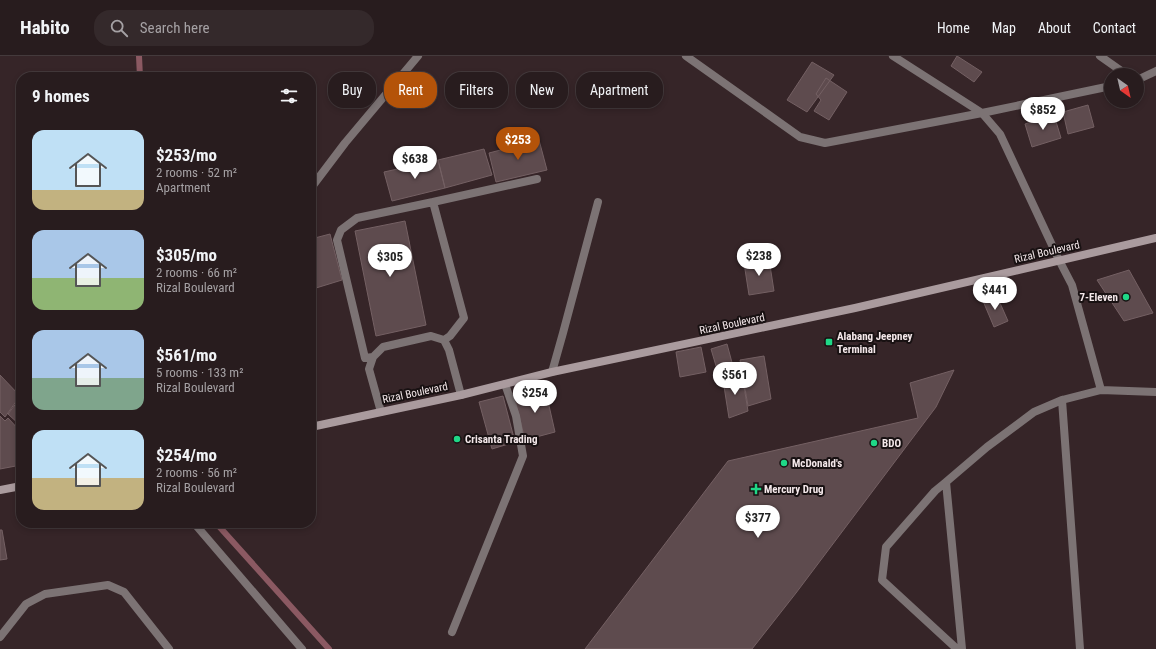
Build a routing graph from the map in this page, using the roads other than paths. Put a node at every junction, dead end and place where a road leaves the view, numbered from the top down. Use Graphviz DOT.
graph roads {
  1 [pos="418,56"];
  2 [pos="686,56"];
  3 [pos="893,56"];
  4 [pos="1100,56"];
  5 [pos="1117,68"];
  6 [pos="1156,71"];
  7 [pos="1144,77"];
  8 [pos="1104,87"];
  9 [pos="982,113"];
  10 [pos="316,178"];
  11 [pos="537,179"];
  12 [pos="433,202"];
  13 [pos="598,202"];
  14 [pos="1156,238"];
  15 [pos="1059,260"];
  16 [pos="444,340"];
  17 [pos="373,357"];
  18 [pos="552,372"];
  19 [pos="505,384"];
  20 [pos="1100,390"];
  21 [pos="1156,392"];
  22 [pos="461,395"];
  23 [pos="1062,400"];
  24 [pos="381,412"];
  25 [pos="316,426"];
  26 [pos="946,482"];
  27 [pos="16,487"];
  28 [pos="0,490"];
  29 [pos="198,528"];
  30 [pos="452,632"];
  31 [pos="0,637"];
  32 [pos="169,649"];
  33 [pos="302,649"];
  34 [pos="957,649"];
  35 [pos="962,649"];
  36 [pos="1080,649"];
  1 -- 10 [label="street"];
  2 -- 9 [label="street"];
  3 -- 9 [label="street"];
  4 -- 5 [label="street"];
  6 -- 7 [label="street"];
  8 -- 9 [label="street"];
  9 -- 15 [label="street"];
  11 -- 12 [label="street"];
  12 -- 16 [label="street"];
  12 -- 17 [label="street"];
  13 -- 18 [label="street"];
  14 -- 15 [label="main road, Rizal Boulevard"];
  15 -- 18 [label="main road, Rizal Boulevard"];
  15 -- 20 [label="street"];
  16 -- 17 [label="street"];
  16 -- 22 [label="street"];
  17 -- 24 [label="street"];
  18 -- 19 [label="main road, Rizal Boulevard"];
  19 -- 22 [label="main road, Rizal Boulevard"];
  19 -- 30 [label="street"];
  20 -- 21 [label="street"];
  20 -- 23 [label="street"];
  22 -- 24 [label="main road, Rizal Boulevard"];
  23 -- 26 [label="street"];
  23 -- 36 [label="street"];
  24 -- 25 [label="main road, Rizal Boulevard"];
  26 -- 34 [label="street"];
  26 -- 35 [label="street"];
  27 -- 28 [label="main road"];
  29 -- 33 [label="street"];
  31 -- 32 [label="street"];
}
